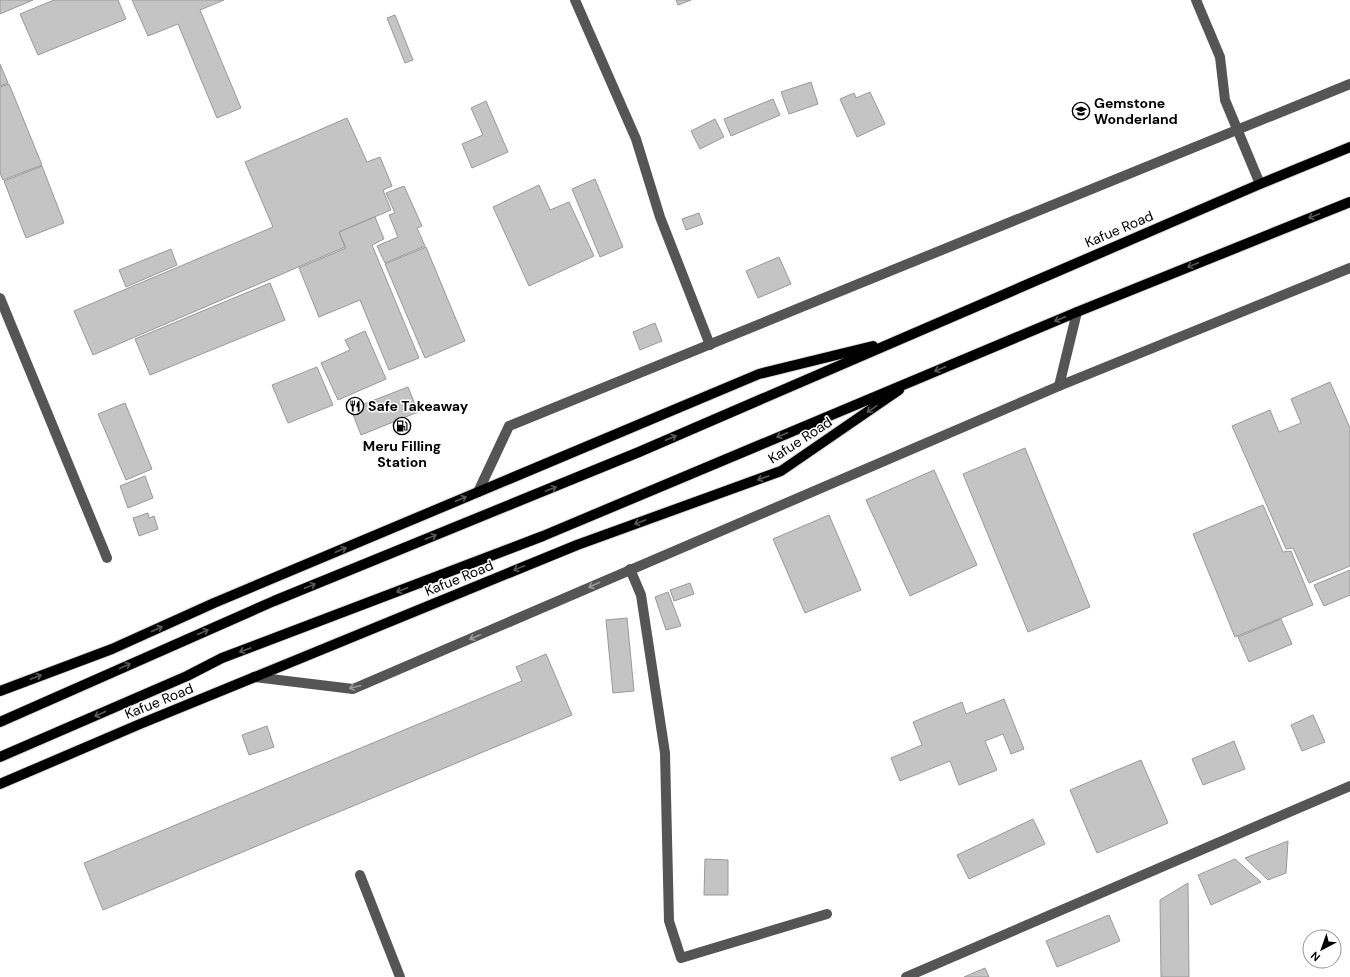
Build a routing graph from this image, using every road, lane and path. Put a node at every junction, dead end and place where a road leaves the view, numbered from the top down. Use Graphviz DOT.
graph roads {
  1 [pos="575,0"];
  2 [pos="1196,0"];
  3 [pos="1350,84"];
  4 [pos="1238,130"];
  5 [pos="1350,147"];
  6 [pos="1260,184"];
  7 [pos="1350,202"];
  8 [pos="1350,268"];
  9 [pos="0,298"];
  10 [pos="1077,312"];
  11 [pos="900,339"];
  12 [pos="710,345"];
  13 [pos="916,379"];
  14 [pos="1059,386"];
  15 [pos="478,492"];
  16 [pos="107,558"];
  17 [pos="630,569"];
  18 [pos="254,677"];
  19 [pos="0,691"];
  20 [pos="0,722"];
  21 [pos="0,757"];
  22 [pos="0,784"];
  23 [pos="1350,786"];
  24 [pos="360,875"];
  25 [pos="827,914"];
  26 [pos="400,977"];
  27 [pos="906,977"];
  1 -- 12 [label="street"];
  2 -- 4 [label="street"];
  3 -- 4 [label="street"];
  4 -- 6 [label="street"];
  4 -- 12 [label="street"];
  5 -- 6 [label="main road, Kafue Road"];
  6 -- 11 [label="main road, Kafue Road"];
  7 -- 10 [label="main road, Kafue Road, one-way"];
  8 -- 14 [label="street"];
  9 -- 16 [label="street"];
  10 -- 13 [label="main road, Kafue Road, one-way"];
  10 -- 14 [label="street"];
  11 -- 15 [label="main road, Kafue Road"];
  20 -- 11 [label="main road, Kafue Road, one-way"];
  12 -- 15 [label="street"];
  13 -- 18 [label="main road, Kafue Road, one-way"];
  13 -- 21 [label="main road, Kafue Road, one-way"];
  14 -- 17 [label="street"];
  19 -- 15 [label="main road, Kafue Road, one-way"];
  17 -- 18 [label="street, one-way"];
  17 -- 25 [label="street"];
  18 -- 22 [label="main road, Kafue Road"];
  23 -- 27 [label="street"];
  24 -- 26 [label="street"];
}
